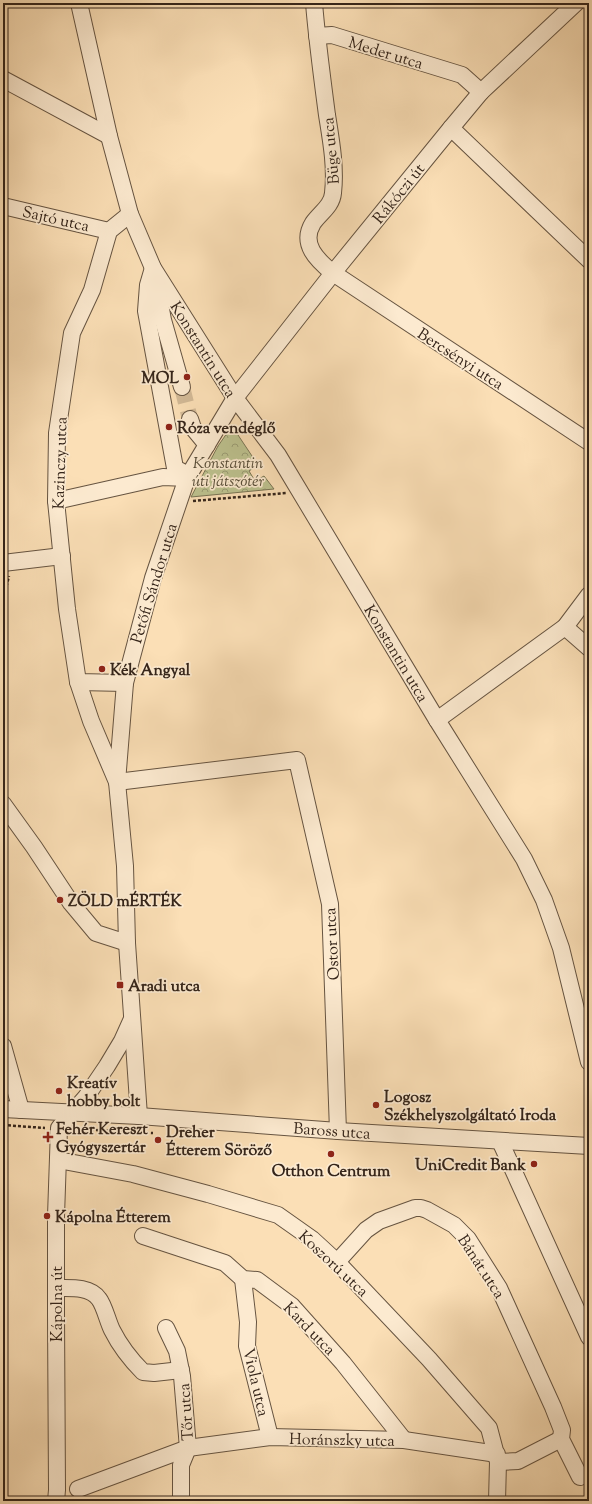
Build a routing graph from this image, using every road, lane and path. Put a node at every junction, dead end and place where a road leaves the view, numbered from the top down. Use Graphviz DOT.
graph roads {
  1 [pos="79,3"];
  2 [pos="314,3"];
  3 [pos="576,3"];
  4 [pos="317,36"];
  5 [pos="3,79"];
  6 [pos="481,92"];
  7 [pos="451,128"];
  8 [pos="109,136"];
  9 [pos="3,206"];
  10 [pos="130,214"];
  11 [pos="109,231"];
  12 [pos="589,260"];
  13 [pos="153,268"];
  14 [pos="333,273"];
  15 [pos="182,387"];
  16 [pos="235,398"];
  17 [pos="190,419"];
  18 [pos="589,442"];
  19 [pos="207,445"];
  20 [pos="188,476"];
  21 [pos="300,492"];
  22 [pos="56,501"];
  23 [pos="178,502"];
  24 [pos="62,556"];
  25 [pos="7,563"];
  26 [pos="589,595"];
  27 [pos="3,601"];
  28 [pos="565,627"];
  29 [pos="589,648"];
  30 [pos="78,682"];
  31 [pos="125,683"];
  32 [pos="438,720"];
  33 [pos="117,782"];
  34 [pos="3,804"];
  35 [pos="127,944"];
  36 [pos="132,1018"];
  37 [pos="3,1046"];
  38 [pos="589,1062"];
  39 [pos="3,1109"];
  40 [pos="20,1110"];
  41 [pos="73,1112"];
  42 [pos="139,1116"];
  43 [pos="3,1125"];
  44 [pos="59,1128"];
  45 [pos="102,1130"];
  46 [pos="338,1131"];
  47 [pos="500,1141"];
  48 [pos="589,1146"];
  49 [pos="58,1160"];
  50 [pos="143,1236"];
  51 [pos="337,1262"];
  52 [pos="243,1279"];
  53 [pos="56,1288"];
  54 [pos="166,1328"];
  55 [pos="589,1337"];
  56 [pos="181,1370"];
  57 [pos="270,1437"];
  58 [pos="561,1439"];
  59 [pos="404,1440"];
  60 [pos="188,1448"];
  61 [pos="498,1458"];
  62 [pos="580,1477"];
  63 [pos="78,1490"];
  64 [pos="55,1500"];
  65 [pos="181,1501"];
  66 [pos="497,1501"];
  1 -- 8 [label="street, Konstantin utca"];
  2 -- 4 [label="street"];
  3 -- 6 [label="street, Rákóczi út"];
  4 -- 6 [label="street, Meder utca"];
  4 -- 14 [label="street, Büge utca"];
  5 -- 8 [label="street"];
  6 -- 7 [label="street, Rákóczi út"];
  7 -- 12 [label="street"];
  7 -- 14 [label="street, Rákóczi út"];
  8 -- 10 [label="street, Konstantin utca"];
  9 -- 11 [label="street, Sajtó utca"];
  10 -- 11 [label="street"];
  10 -- 13 [label="street, Konstantin utca"];
  11 -- 22 [label="street, Kazinczy utca"];
  13 -- 15 [label="street"];
  13 -- 16 [label="street, Konstantin utca"];
  13 -- 20 [label="street, Konstantin utca"];
  14 -- 16 [label="street, Rákóczi út"];
  14 -- 18 [label="street, Bercsényi utca"];
  16 -- 19 [label="street, Petőfi Sándor utca"];
  16 -- 21 [label="street, Konstantin utca"];
  17 -- 19 [label="street"];
  19 -- 20 [label="street, Petőfi Sándor utca"];
  20 -- 22 [label="street"];
  20 -- 23 [label="street, Petőfi Sándor utca"];
  21 -- 23 [label="path"];
  21 -- 32 [label="street, Konstantin utca"];
  22 -- 24 [label="street, Kazinczy utca"];
  23 -- 31 [label="street, Petőfi Sándor utca"];
  24 -- 25 [label="street"];
  24 -- 30 [label="street, Kazinczy utca"];
  25 -- 27 [label="path"];
  26 -- 28 [label="street"];
  28 -- 29 [label="street"];
  28 -- 32 [label="street"];
  30 -- 31 [label="street"];
  30 -- 33 [label="street, Petőfi Sándor utca"];
  31 -- 33 [label="street, Petőfi Sándor utca"];
  32 -- 38 [label="street, Konstantin utca"];
  33 -- 35 [label="street, Petőfi Sándor utca"];
  33 -- 46 [label="street, Ostor utca"];
  34 -- 35 [label="street"];
  35 -- 36 [label="street, Petőfi Sándor utca"];
  36 -- 41 [label="street, Petőfi Sándor utca"];
  36 -- 42 [label="street, Petőfi Sándor utca"];
  37 -- 40 [label="street"];
  39 -- 40 [label="street, Baross utca"];
  40 -- 41 [label="street, Baross utca"];
  41 -- 42 [label="street, Baross utca"];
  41 -- 44 [label="street"];
  42 -- 46 [label="street, Baross utca"];
  43 -- 44 [label="path"];
  44 -- 45 [label="path"];
  44 -- 49 [label="street, Kápolna út"];
  46 -- 47 [label="street, Baross utca"];
  47 -- 48 [label="street, Baross utca"];
  47 -- 55 [label="street"];
  49 -- 51 [label="street, Koszorú utca"];
  49 -- 53 [label="street, Kápolna út"];
  50 -- 52 [label="street, Kard utca"];
  51 -- 58 [label="street, Bánát utca"];
  51 -- 61 [label="street, Koszorú utca"];
  52 -- 57 [label="street, Viola utca"];
  52 -- 59 [label="street, Kard utca"];
  53 -- 56 [label="street, Tőr utca"];
  53 -- 64 [label="street, Kápolna út"];
  54 -- 56 [label="street, Tőr utca"];
  56 -- 60 [label="street, Tőr utca"];
  57 -- 59 [label="street, Horánszky utca"];
  57 -- 60 [label="street, Horánszky utca"];
  58 -- 61 [label="street"];
  58 -- 62 [label="street, Bánát utca"];
  59 -- 61 [label="street, Horánszky utca"];
  60 -- 63 [label="street, Horánszky utca"];
  60 -- 65 [label="street, Tőr utca"];
  61 -- 66 [label="street, Koszorú utca"];
}
